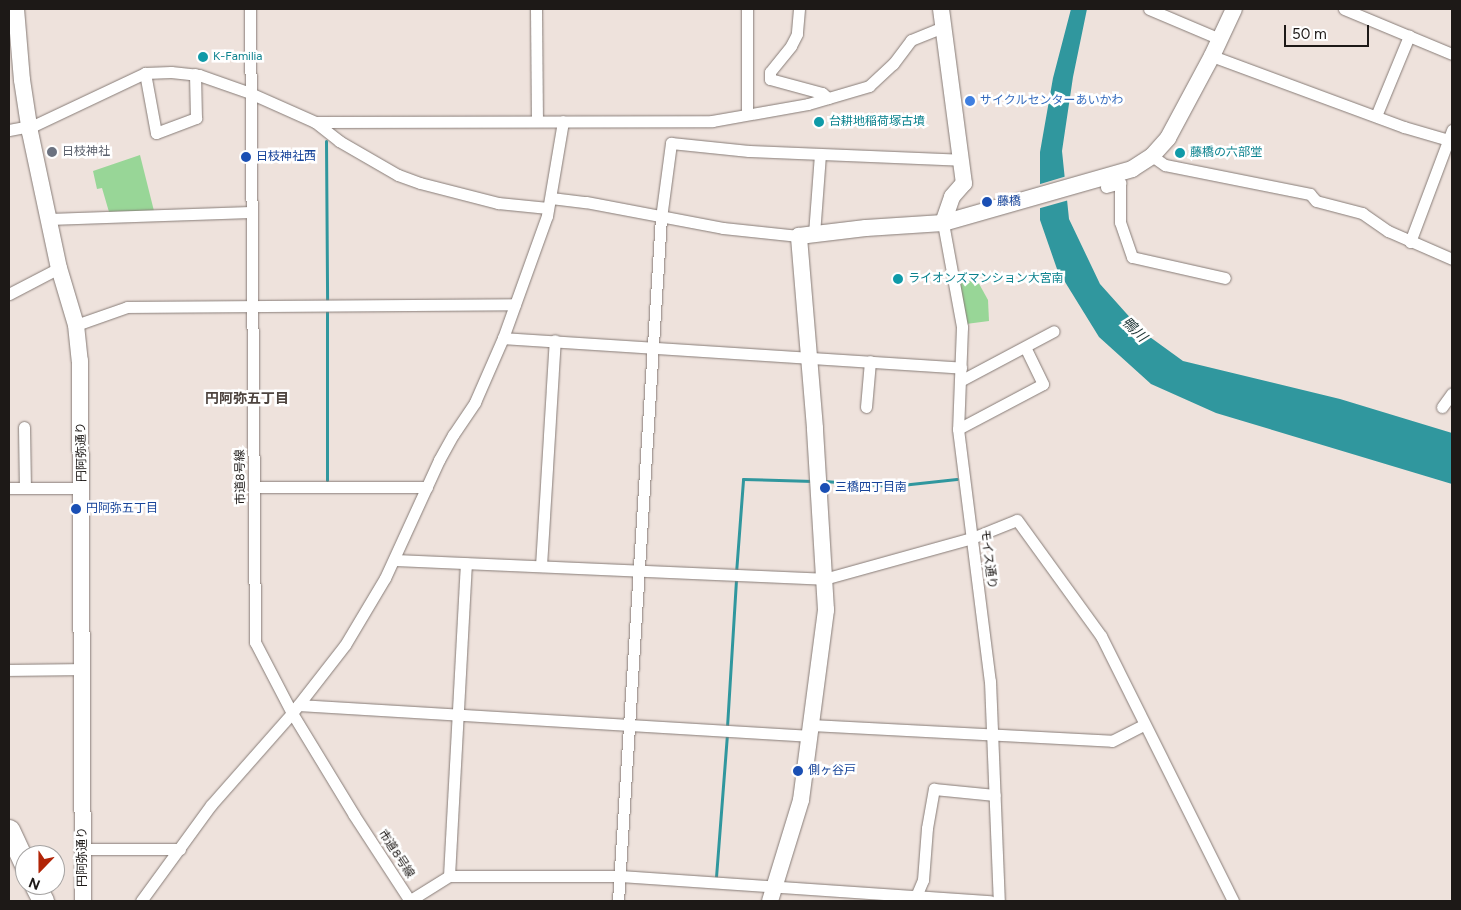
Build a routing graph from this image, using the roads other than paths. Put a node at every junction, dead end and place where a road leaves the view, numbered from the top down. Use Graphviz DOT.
graph roads {
  1 [pos="16,9"];
  2 [pos="250,9"];
  3 [pos="536,9"];
  4 [pos="747,9"];
  5 [pos="799,9"];
  6 [pos="941,9"];
  7 [pos="1149,9"];
  8 [pos="1234,9"];
  9 [pos="1344,9"];
  10 [pos="943,27"];
  11 [pos="1409,36"];
  12 [pos="1220,39"];
  13 [pos="14,47"];
  14 [pos="1452,54"];
  15 [pos="1212,56"];
  16 [pos="145,73"];
  17 [pos="195,74"];
  18 [pos="250,93"];
  19 [pos="828,98"];
  20 [pos="747,114"];
  21 [pos="1376,116"];
  22 [pos="563,121"];
  23 [pos="315,122"];
  24 [pos="537,122"];
  25 [pos="29,127"];
  26 [pos="9,130"];
  27 [pos="1451,137"];
  28 [pos="820,155"];
  29 [pos="1152,156"];
  30 [pos="961,160"];
  31 [pos="1102,183"];
  32 [pos="549,203"];
  33 [pos="252,212"];
  34 [pos="661,218"];
  35 [pos="48,219"];
  36 [pos="943,223"];
  37 [pos="807,235"];
  38 [pos="1410,242"];
  39 [pos="1452,259"];
  40 [pos="59,268"];
  41 [pos="1225,278"];
  42 [pos="9,294"];
  43 [pos="515,304"];
  44 [pos="252,305"];
  45 [pos="76,325"];
  46 [pos="1054,331"];
  47 [pos="503,338"];
  48 [pos="556,340"];
  49 [pos="654,347"];
  50 [pos="1025,347"];
  51 [pos="809,357"];
  52 [pos="870,361"];
  53 [pos="961,368"];
  54 [pos="960,381"];
  55 [pos="1452,393"];
  56 [pos="1442,407"];
  57 [pos="866,408"];
  58 [pos="24,427"];
  59 [pos="958,429"];
  60 [pos="255,487"];
  61 [pos="427,487"];
  62 [pos="9,488"];
  63 [pos="25,488"];
  64 [pos="83,488"];
  65 [pos="972,538"];
  66 [pos="395,560"];
  67 [pos="466,563"];
  68 [pos="541,566"];
  69 [pos="640,571"];
  70 [pos="824,579"];
  71 [pos="83,669"];
  72 [pos="9,670"];
  73 [pos="295,709"];
  74 [pos="456,714"];
  75 [pos="628,724"];
  76 [pos="1144,725"];
  77 [pos="811,730"];
  78 [pos="992,735"];
  79 [pos="995,795"];
  80 [pos="9,830"];
  81 [pos="16,845"];
  82 [pos="83,849"];
  83 [pos="180,849"];
  84 [pos="449,876"];
  85 [pos="620,876"];
  86 [pos="772,894"];
  87 [pos="915,899"];
  88 [pos="83,901"];
  89 [pos="141,901"];
  90 [pos="410,901"];
  91 [pos="618,901"];
  92 [pos="990,901"];
  93 [pos="1000,901"];
  94 [pos="1233,901"];
  1 -- 13 [label="street, 円阿弥通り"];
  2 -- 18 [label="street, 市道8号線"];
  3 -- 24 [label="street"];
  4 -- 20 [label="street"];
  5 -- 19 [label="street"];
  6 -- 10 [label="street"];
  7 -- 12 [label="street"];
  8 -- 12 [label="street"];
  9 -- 11 [label="street"];
  10 -- 19 [label="street"];
  10 -- 30 [label="street"];
  11 -- 14 [label="street"];
  11 -- 21 [label="street"];
  12 -- 15 [label="street"];
  13 -- 25 [label="street, 円阿弥通り"];
  15 -- 21 [label="street"];
  15 -- 29 [label="street"];
  16 -- 17 [label="street"];
  16 -- 17 [label="street"];
  16 -- 25 [label="street"];
  17 -- 18 [label="street"];
  18 -- 23 [label="street"];
  18 -- 33 [label="street, 市道8号線"];
  19 -- 20 [label="street"];
  20 -- 22 [label="street"];
  21 -- 27 [label="street"];
  22 -- 24 [label="street"];
  22 -- 32 [label="street"];
  23 -- 24 [label="street"];
  23 -- 32 [label="street"];
  25 -- 26 [label="street"];
  25 -- 35 [label="street, 円阿弥通り"];
  27 -- 38 [label="street"];
  28 -- 30 [label="street"];
  28 -- 34 [label="street"];
  28 -- 37 [label="street"];
  29 -- 31 [label="street"];
  29 -- 38 [label="street"];
  30 -- 36 [label="street"];
  31 -- 36 [label="street"];
  31 -- 41 [label="street"];
  32 -- 34 [label="street"];
  32 -- 43 [label="street"];
  33 -- 35 [label="street"];
  33 -- 44 [label="street, 市道8号線"];
  34 -- 37 [label="street"];
  34 -- 49 [label="street"];
  35 -- 40 [label="street, 円阿弥通り"];
  36 -- 37 [label="street"];
  36 -- 53 [label="street, モイス通り"];
  37 -- 51 [label="street"];
  38 -- 39 [label="street"];
  40 -- 42 [label="street"];
  40 -- 45 [label="street, 円阿弥通り"];
  43 -- 44 [label="street"];
  43 -- 47 [label="street"];
  44 -- 45 [label="street"];
  44 -- 60 [label="street, 市道8号線"];
  45 -- 64 [label="street, 円阿弥通り"];
  46 -- 50 [label="street"];
  47 -- 48 [label="street"];
  47 -- 61 [label="street"];
  48 -- 49 [label="street"];
  48 -- 68 [label="street"];
  49 -- 51 [label="street"];
  49 -- 69 [label="street"];
  50 -- 54 [label="street"];
  50 -- 59 [label="street"];
  51 -- 52 [label="street"];
  51 -- 70 [label="street"];
  52 -- 53 [label="street"];
  52 -- 57 [label="street"];
  53 -- 54 [label="street, モイス通り"];
  54 -- 59 [label="street, モイス通り"];
  55 -- 56 [label="street"];
  58 -- 63 [label="street"];
  59 -- 65 [label="street, モイス通り"];
  60 -- 61 [label="street"];
  60 -- 73 [label="street, 市道8号線"];
  61 -- 66 [label="street"];
  62 -- 63 [label="street"];
  63 -- 64 [label="street"];
  64 -- 71 [label="street, 円阿弥通り"];
  65 -- 70 [label="street"];
  65 -- 76 [label="street"];
  65 -- 78 [label="street, モイス通り"];
  66 -- 67 [label="street"];
  66 -- 73 [label="street"];
  67 -- 68 [label="street"];
  67 -- 74 [label="street"];
  68 -- 69 [label="street"];
  69 -- 70 [label="street"];
  69 -- 75 [label="street"];
  70 -- 77 [label="street"];
  71 -- 72 [label="street"];
  71 -- 82 [label="street, 円阿弥通り"];
  73 -- 74 [label="street"];
  73 -- 83 [label="street"];
  73 -- 90 [label="street, 市道8号線"];
  74 -- 75 [label="street"];
  74 -- 84 [label="street"];
  75 -- 77 [label="street"];
  75 -- 85 [label="street"];
  76 -- 78 [label="street"];
  76 -- 94 [label="street"];
  77 -- 78 [label="street"];
  77 -- 86 [label="street"];
  78 -- 79 [label="street, モイス通り"];
  79 -- 87 [label="street"];
  79 -- 93 [label="street, モイス通り"];
  80 -- 81 [label="highway"];
  82 -- 83 [label="street"];
  82 -- 88 [label="street, 円阿弥通り"];
  83 -- 89 [label="street"];
  84 -- 85 [label="street"];
  84 -- 90 [label="street"];
  85 -- 86 [label="street"];
  85 -- 91 [label="street"];
  86 -- 87 [label="street"];
  87 -- 92 [label="street"];
}
